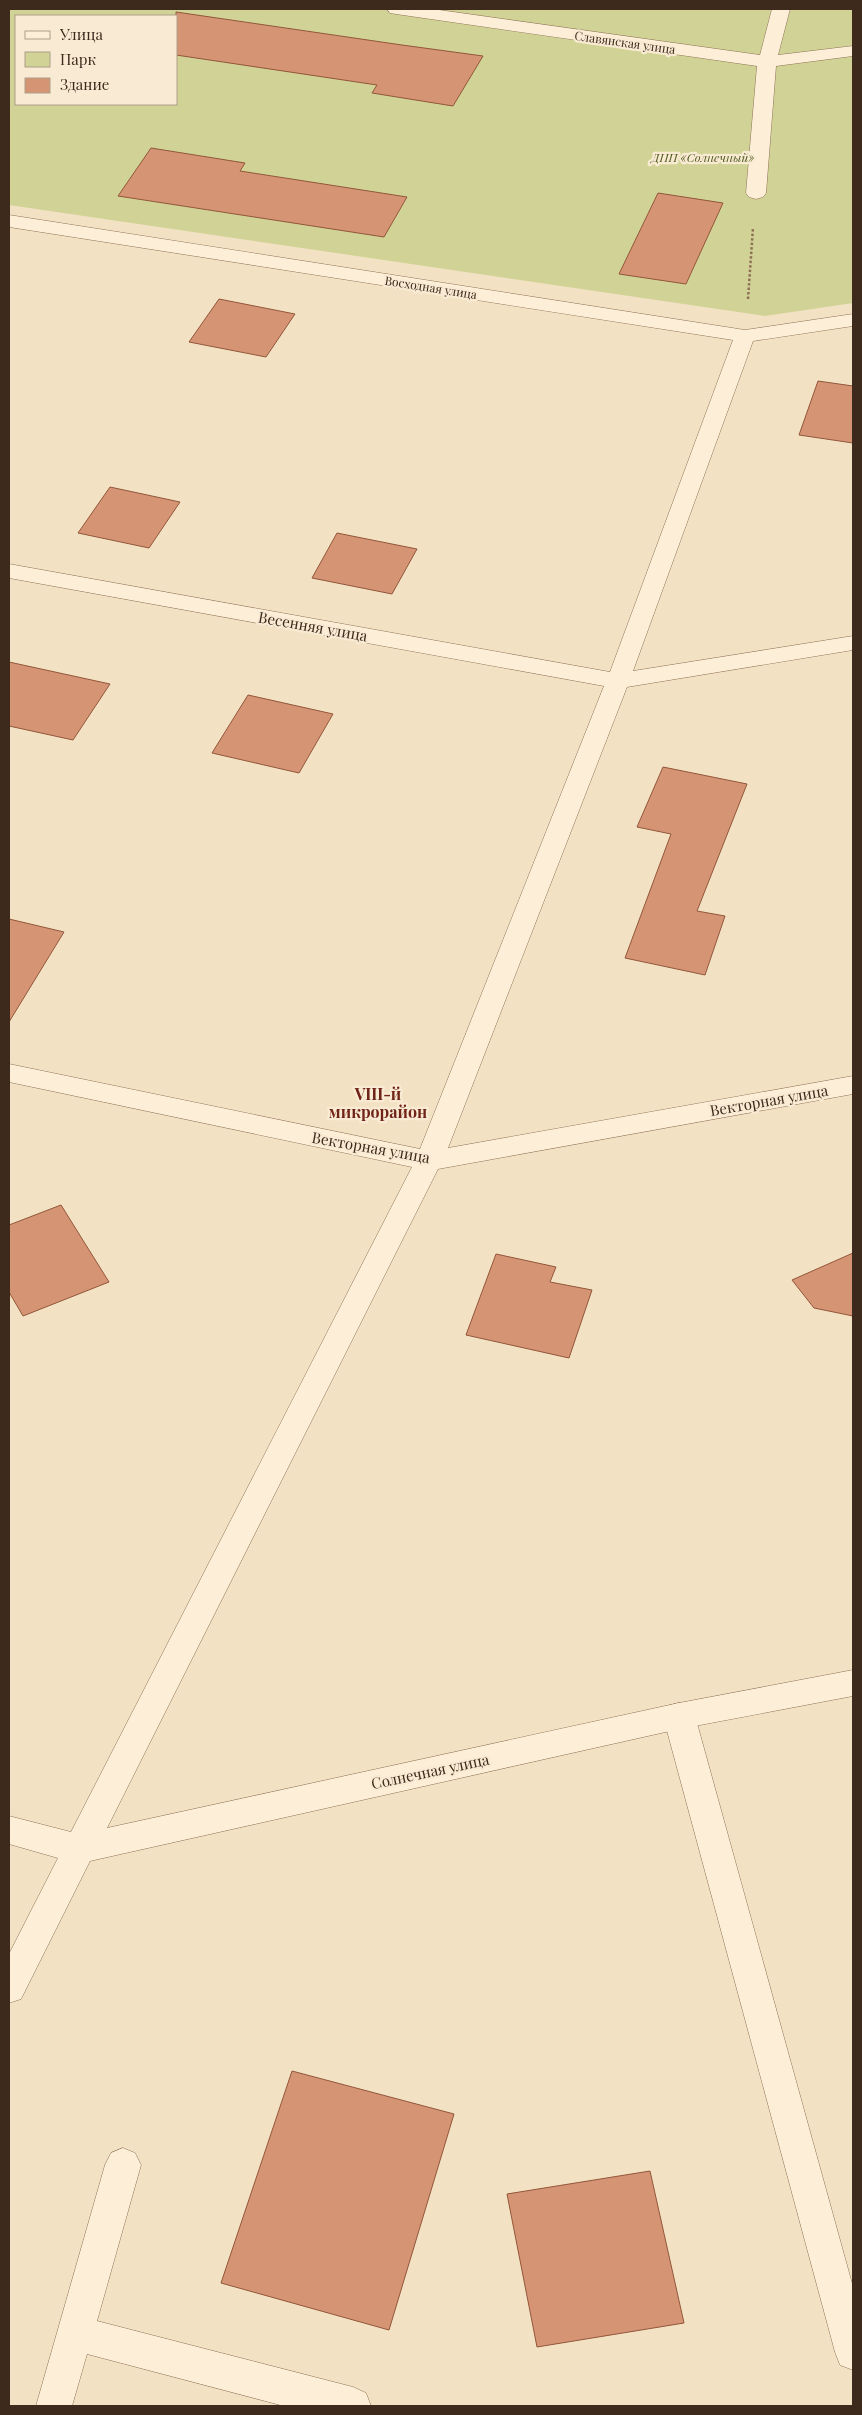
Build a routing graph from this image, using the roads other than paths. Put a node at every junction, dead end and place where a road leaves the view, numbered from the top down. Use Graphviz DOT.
graph roads {
  1 [pos="396,9"];
  2 [pos="781,9"];
  3 [pos="853,51"];
  4 [pos="767,62"];
  5 [pos="756,192"];
  6 [pos="9,221"];
  7 [pos="853,320"];
  8 [pos="745,336"];
  9 [pos="9,571"];
  10 [pos="853,644"];
  11 [pos="618,681"];
  12 [pos="9,1073"];
  13 [pos="853,1085"];
  14 [pos="429,1161"];
  15 [pos="853,1683"];
  16 [pos="679,1716"];
  17 [pos="9,1830"];
  18 [pos="79,1849"];
  19 [pos="9,1988"];
  20 [pos="123,2165"];
  21 [pos="75,2332"];
  22 [pos="853,2352"];
  23 [pos="54,2406"];
  24 [pos="352,2406"];
  1 -- 4 [label="street, Славянская улица"];
  2 -- 4 [label="street"];
  3 -- 4 [label="street, Славянская улица"];
  4 -- 5 [label="street"];
  6 -- 8 [label="street, Восходная улица"];
  7 -- 8 [label="street, Восходная улица"];
  8 -- 11 [label="street"];
  9 -- 11 [label="street, Весенняя улица"];
  10 -- 11 [label="street, Весенняя улица"];
  11 -- 14 [label="street"];
  12 -- 14 [label="street, Векторная улица"];
  13 -- 14 [label="street, Векторная улица"];
  14 -- 18 [label="street"];
  15 -- 16 [label="street, Солнечная улица"];
  16 -- 18 [label="street, Солнечная улица"];
  16 -- 22 [label="street"];
  17 -- 18 [label="street, Солнечная улица"];
  18 -- 19 [label="street"];
  20 -- 21 [label="street"];
  21 -- 23 [label="street"];
  21 -- 24 [label="street"];
}
